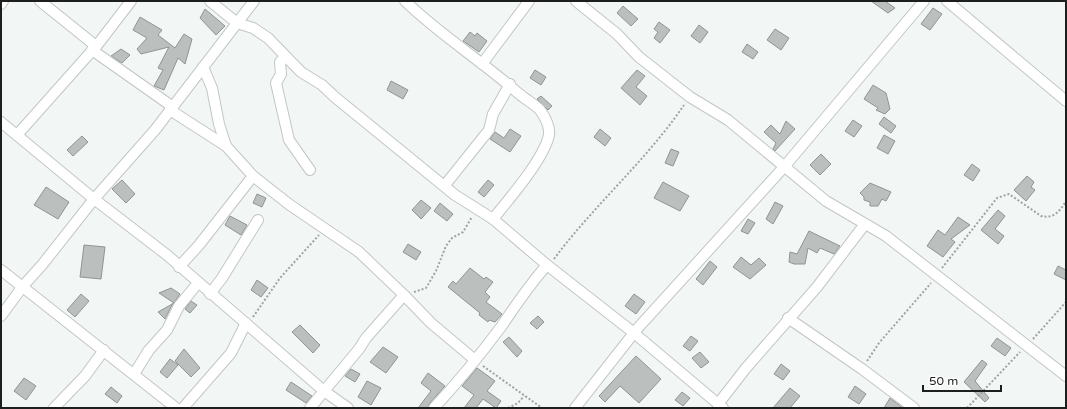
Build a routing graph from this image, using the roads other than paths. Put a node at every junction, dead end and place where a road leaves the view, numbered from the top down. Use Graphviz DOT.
graph roads {
  1 [pos="4,1"];
  2 [pos="40,1"];
  3 [pos="130,1"];
  4 [pos="210,1"];
  5 [pos="254,1"];
  6 [pos="406,1"];
  7 [pos="529,1"];
  8 [pos="576,1"];
  9 [pos="924,1"];
  10 [pos="947,1"];
  11 [pos="1,4"];
  12 [pos="237,23"];
  13 [pos="94,48"];
  14 [pos="285,57"];
  15 [pos="482,64"];
  16 [pos="203,67"];
  17 [pos="510,84"];
  18 [pos="1066,101"];
  19 [pos="171,108"];
  20 [pos="1,122"];
  21 [pos="17,135"];
  22 [pos="226,146"];
  23 [pos="784,166"];
  24 [pos="310,170"];
  25 [pos="253,176"];
  26 [pos="445,185"];
  27 [pos="94,199"];
  28 [pos="493,218"];
  29 [pos="258,220"];
  30 [pos="865,224"];
  31 [pos="179,266"];
  32 [pos="548,266"];
  33 [pos="1,270"];
  34 [pos="198,284"];
  35 [pos="23,286"];
  36 [pos="210,294"];
  37 [pos="404,294"];
  38 [pos="1,316"];
  39 [pos="788,318"];
  40 [pos="247,324"];
  41 [pos="634,333"];
  42 [pos="104,350"];
  43 [pos="475,360"];
  44 [pos="134,374"];
  45 [pos="1066,376"];
  46 [pos="324,391"];
  47 [pos="721,406"];
  48 [pos="54,408"];
  49 [pos="176,408"];
  50 [pos="183,408"];
  51 [pos="310,408"];
  52 [pos="348,408"];
  53 [pos="434,408"];
  54 [pos="575,408"];
  55 [pos="914,408"];
  1 -- 11 [label="street"];
  2 -- 13 [label="street"];
  3 -- 13 [label="street"];
  4 -- 12 [label="street"];
  5 -- 12 [label="street"];
  6 -- 15 [label="street"];
  7 -- 15 [label="street"];
  8 -- 23 [label="street"];
  9 -- 23 [label="street"];
  10 -- 18 [label="street"];
  12 -- 14 [label="street"];
  12 -- 16 [label="street"];
  13 -- 19 [label="street"];
  13 -- 21 [label="street"];
  14 -- 24 [label="street"];
  14 -- 26 [label="street"];
  15 -- 17 [label="street"];
  16 -- 19 [label="street"];
  16 -- 22 [label="street"];
  17 -- 26 [label="street"];
  17 -- 28 [label="street"];
  19 -- 22 [label="street"];
  19 -- 27 [label="street"];
  20 -- 21 [label="street"];
  21 -- 27 [label="street"];
  22 -- 25 [label="street"];
  23 -- 30 [label="street"];
  23 -- 41 [label="street"];
  25 -- 31 [label="street"];
  25 -- 37 [label="street"];
  26 -- 28 [label="street"];
  27 -- 31 [label="street"];
  27 -- 35 [label="street"];
  28 -- 32 [label="street"];
  29 -- 36 [label="street"];
  30 -- 39 [label="street"];
  30 -- 45 [label="street"];
  31 -- 34 [label="street"];
  32 -- 41 [label="street"];
  32 -- 43 [label="street"];
  33 -- 35 [label="street"];
  34 -- 36 [label="street"];
  34 -- 44 [label="street"];
  35 -- 38 [label="street"];
  35 -- 42 [label="street"];
  36 -- 40 [label="street"];
  37 -- 43 [label="street"];
  37 -- 46 [label="street"];
  39 -- 47 [label="street"];
  39 -- 55 [label="street"];
  40 -- 46 [label="street"];
  40 -- 50 [label="street"];
  41 -- 47 [label="street"];
  41 -- 54 [label="street"];
  42 -- 44 [label="street"];
  42 -- 48 [label="street"];
  43 -- 53 [label="street"];
  44 -- 49 [label="street"];
  46 -- 51 [label="street"];
  46 -- 52 [label="street"];
}
